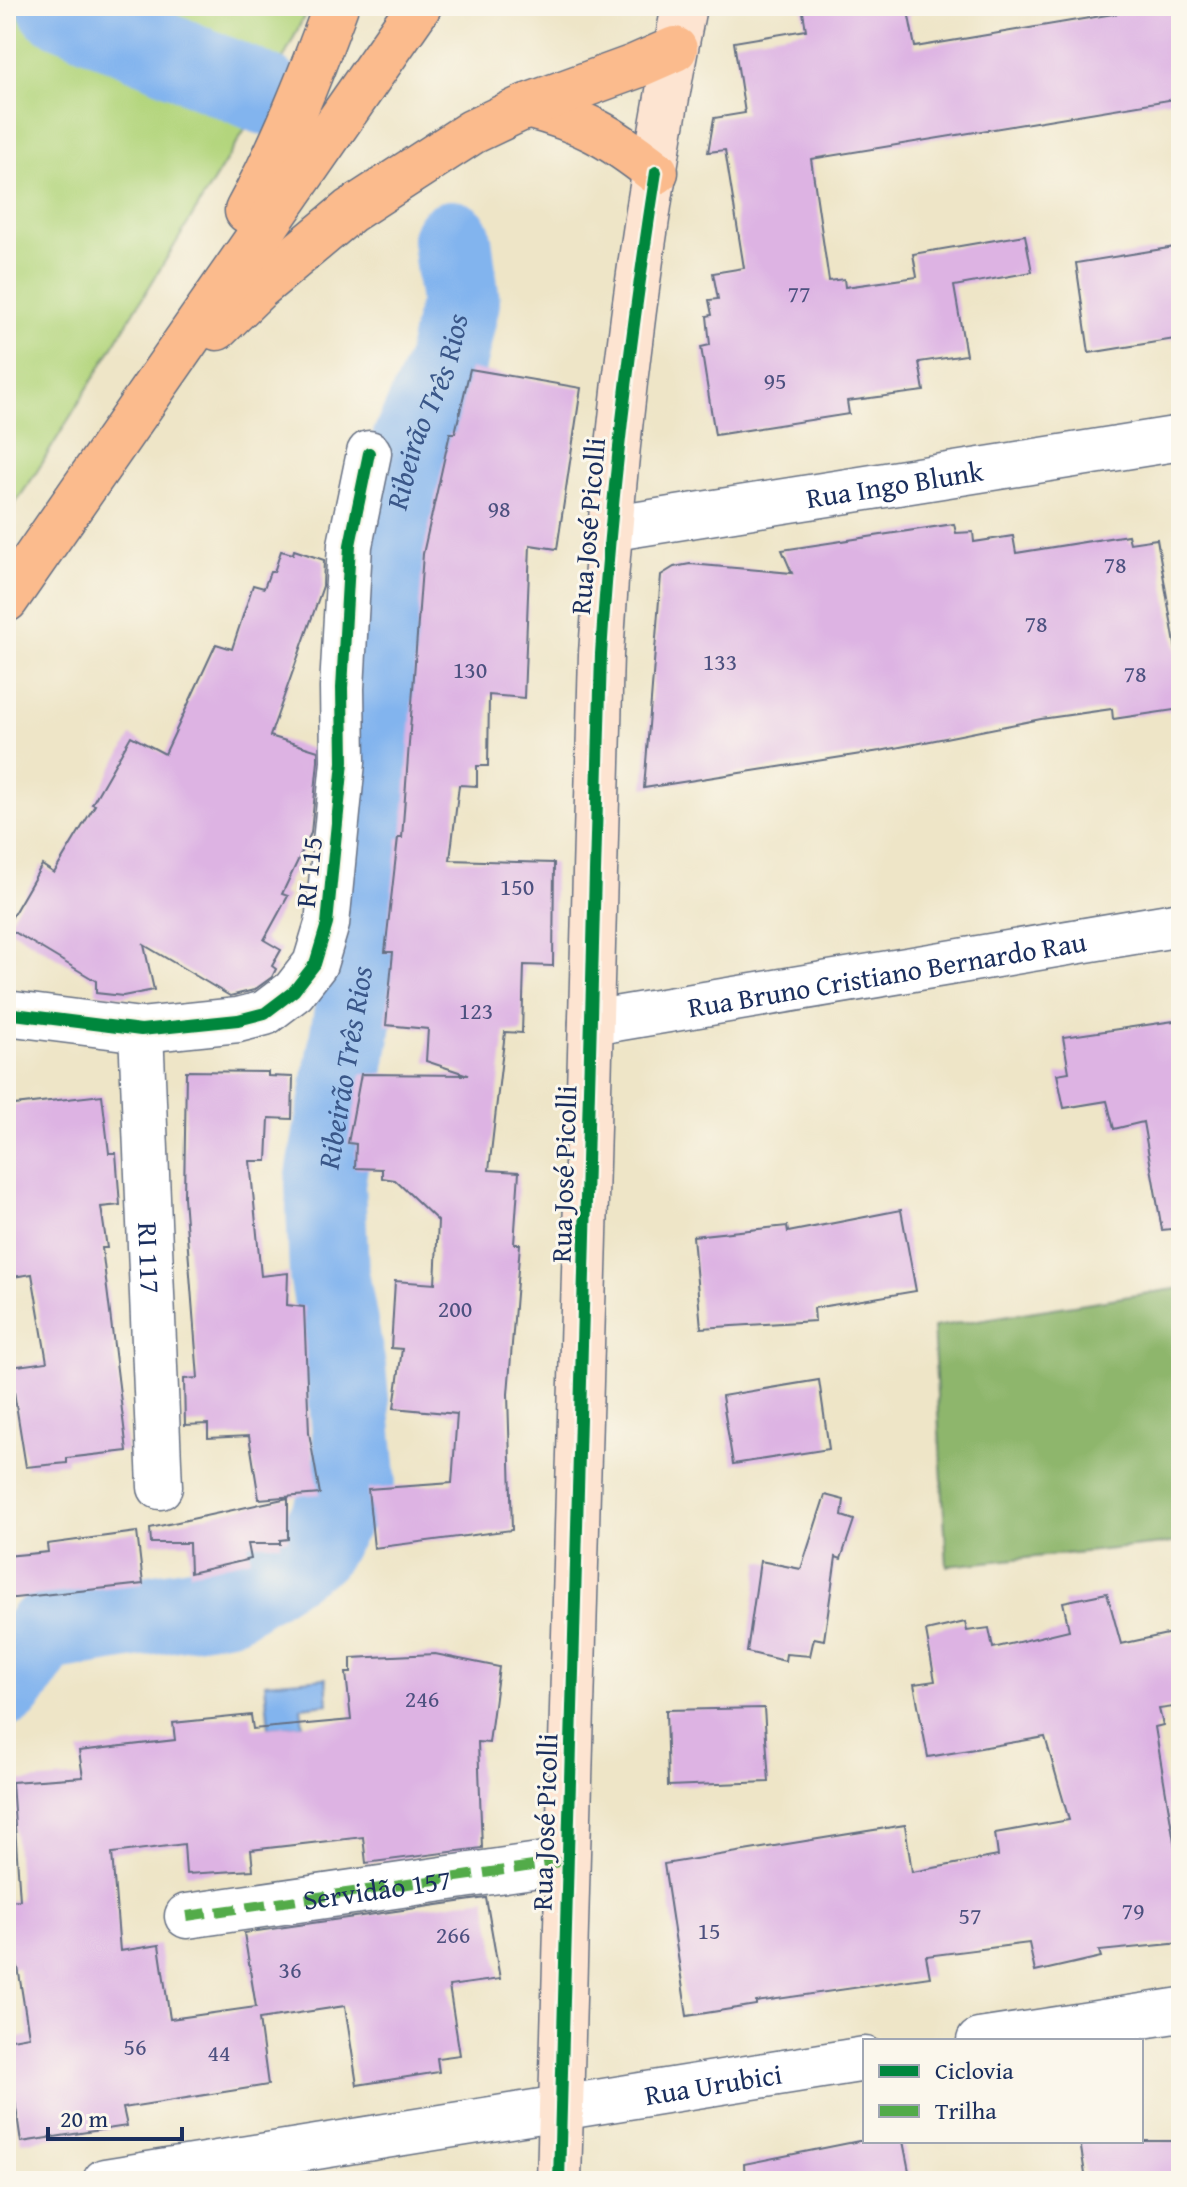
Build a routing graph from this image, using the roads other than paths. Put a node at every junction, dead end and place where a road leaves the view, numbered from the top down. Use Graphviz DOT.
graph roads {
  1 [pos="336,6"];
  2 [pos="419,6"];
  3 [pos="684,6"];
  4 [pos="675,49"];
  5 [pos="527,106"];
  6 [pos="656,172"];
  7 [pos="147,396"];
  8 [pos="1181,438"];
  9 [pos="369,453"];
  10 [pos="608,529"];
  11 [pos="6,600"];
  12 [pos="1181,924"];
  13 [pos="6,1013"];
  14 [pos="591,1023"];
  15 [pos="141,1030"];
  16 [pos="160,1487"];
  17 [pos="567,1861"];
  18 [pos="187,1916"];
  19 [pos="1181,2010"];
  20 [pos="992,2039"];
  21 [pos="863,2059"];
  22 [pos="561,2106"];
  23 [pos="105,2181"];
  24 [pos="559,2181"];
  1 -- 7 [label="highway"];
  2 -- 7 [label="highway"];
  3 -- 4 [label="street, Rua José Picolli"];
  4 -- 5 [label="highway"];
  4 -- 6 [label="street, Rua José Picolli"];
  5 -- 6 [label="highway"];
  5 -- 7 [label="highway"];
  6 -- 10 [label="street, Rua José Picolli"];
  7 -- 11 [label="highway"];
  8 -- 10 [label="street, Rua Ingo Blunk"];
  9 -- 15 [label="street, RI 115"];
  10 -- 14 [label="street, Rua José Picolli"];
  12 -- 14 [label="street, Rua Bruno Cristiano Bernardo Rau"];
  13 -- 15 [label="street, RI 115"];
  14 -- 17 [label="street, Rua José Picolli"];
  15 -- 16 [label="street, RI 117"];
  17 -- 18 [label="street, Servidão 157"];
  17 -- 22 [label="street, Rua José Picolli"];
  19 -- 20 [label="street"];
  21 -- 22 [label="street, Rua Urubici"];
  22 -- 23 [label="street, Rua Urubici"];
  22 -- 24 [label="street, Rua José Picolli"];
}
